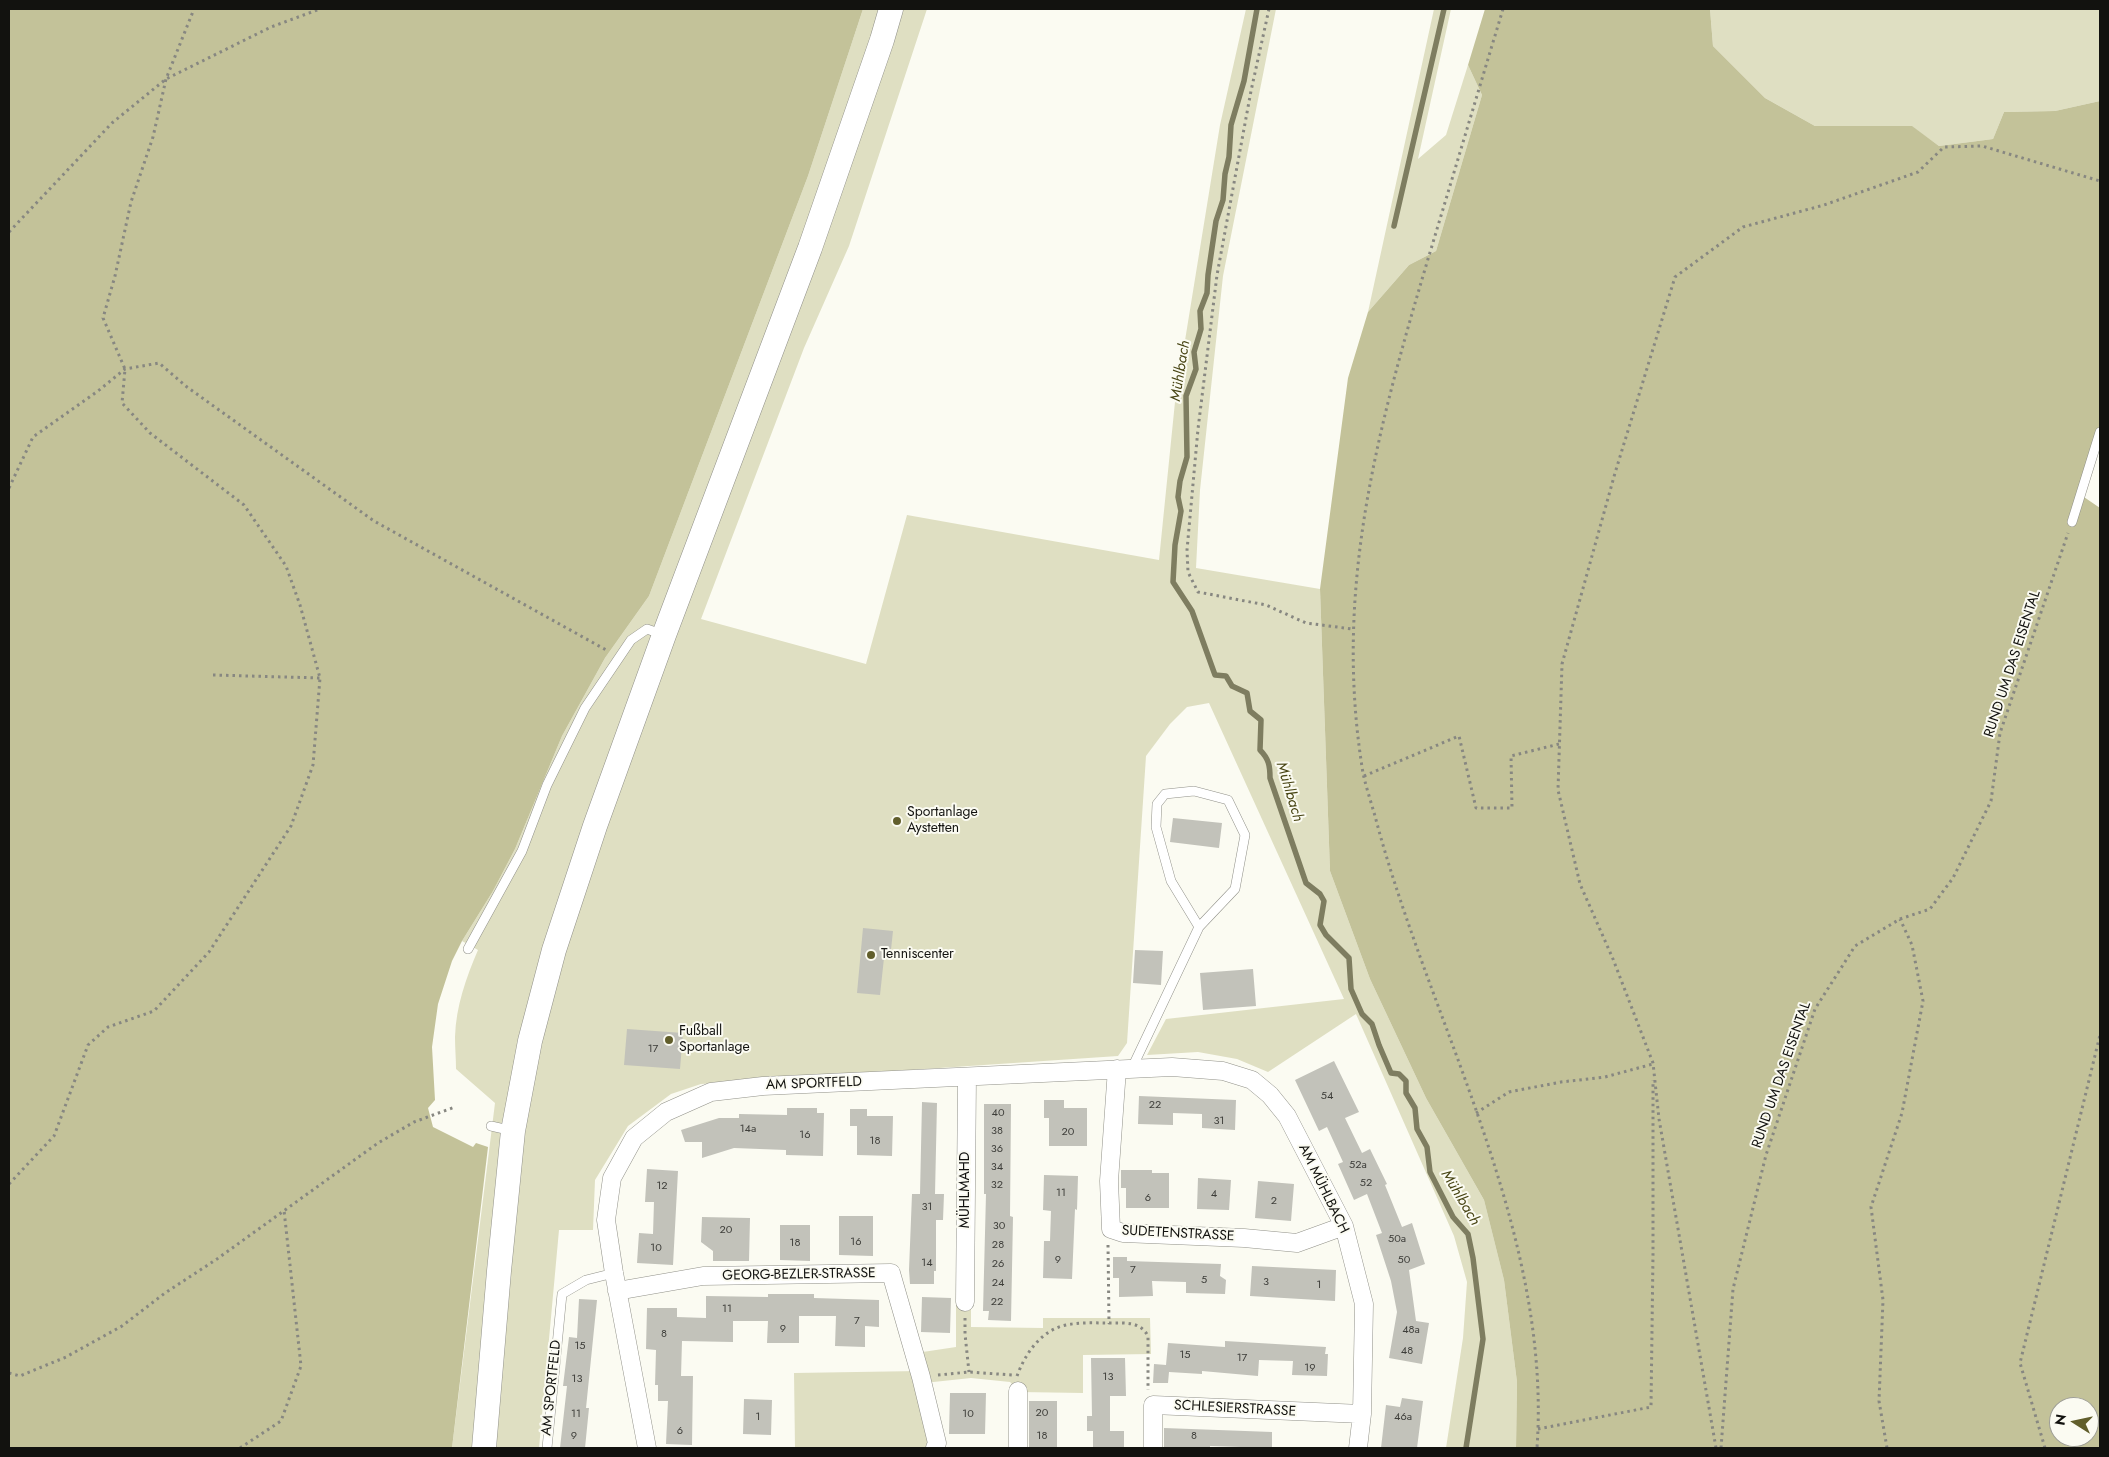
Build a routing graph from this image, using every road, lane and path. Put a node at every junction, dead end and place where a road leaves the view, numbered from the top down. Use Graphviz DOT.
graph roads {
  1 [pos="194,9"];
  2 [pos="320,9"];
  3 [pos="891,9"];
  4 [pos="1269,9"];
  5 [pos="1503,9"];
  6 [pos="166,79"];
  7 [pos="2100,180"];
  8 [pos="9,232"];
  9 [pos="125,369"];
  10 [pos="2100,432"];
  11 [pos="9,488"];
  12 [pos="2072,522"];
  13 [pos="1352,629"];
  14 [pos="664,635"];
  15 [pos="619,656"];
  16 [pos="213,675"];
  17 [pos="320,678"];
  18 [pos="1560,744"];
  19 [pos="1364,776"];
  20 [pos="1900,919"];
  21 [pos="1199,927"];
  22 [pos="468,949"];
  23 [pos="2100,1036"];
  24 [pos="1653,1063"];
  25 [pos="1132,1068"];
  26 [pos="967,1077"];
  27 [pos="455,1107"];
  28 [pos="1476,1113"];
  29 [pos="9,1184"];
  30 [pos="284,1210"];
  31 [pos="1344,1226"];
  32 [pos="1111,1230"];
  33 [pos="614,1273"];
  34 [pos="617,1291"];
  35 [pos="966,1302"];
  36 [pos="1109,1323"];
  37 [pos="969,1372"];
  38 [pos="9,1373"];
  39 [pos="921,1377"];
  40 [pos="1017,1383"];
  41 [pos="1153,1405"];
  42 [pos="1362,1414"];
  43 [pos="1538,1429"];
  44 [pos="240,1448"];
  45 [pos="484,1448"];
  46 [pos="546,1448"];
  47 [pos="646,1448"];
  48 [pos="935,1448"];
  49 [pos="1018,1448"];
  50 [pos="1153,1448"];
  51 [pos="1358,1448"];
  52 [pos="1537,1448"];
  53 [pos="1716,1448"];
  54 [pos="1721,1448"];
  55 [pos="1887,1448"];
  56 [pos="2045,1448"];
  1 -- 6 [label="path"];
  2 -- 6 [label="path"];
  3 -- 14 [label="main road"];
  4 -- 13 [label="path"];
  5 -- 13 [label="path"];
  6 -- 8 [label="path"];
  6 -- 9 [label="path"];
  7 -- 18 [label="path"];
  9 -- 11 [label="path"];
  9 -- 15 [label="path"];
  9 -- 17 [label="path"];
  10 -- 12 [label="lane"];
  12 -- 20 [label="path, RUND UM DAS EISENTAL"];
  13 -- 19 [label="path"];
  14 -- 15 [label="lane"];
  14 -- 45 [label="main road"];
  15 -- 22 [label="lane"];
  16 -- 17 [label="path"];
  17 -- 29 [label="path"];
  18 -- 19 [label="path"];
  18 -- 24 [label="path"];
  19 -- 28 [label="path"];
  20 -- 54 [label="path, RUND UM DAS EISENTAL"];
  20 -- 55 [label="path"];
  21 -- 21 [label="lane"];
  21 -- 25 [label="lane"];
  23 -- 56 [label="path"];
  24 -- 28 [label="path"];
  24 -- 43 [label="path"];
  24 -- 53 [label="path"];
  25 -- 26 [label="street, AM SPORTFELD"];
  25 -- 31 [label="street, AM MÜHLBACH"];
  25 -- 32 [label="street, SUDETENSTRASSE"];
  26 -- 33 [label="street, AM SPORTFELD"];
  26 -- 35 [label="street, MÜHLMAHD"];
  27 -- 30 [label="path"];
  28 -- 43 [label="path"];
  30 -- 38 [label="path"];
  30 -- 44 [label="path"];
  31 -- 32 [label="street, SUDETENSTRASSE"];
  31 -- 42 [label="street, AM MÜHLBACH"];
  32 -- 36 [label="path"];
  33 -- 34 [label="street, AM SPORTFELD"];
  33 -- 46 [label="lane, AM SPORTFELD"];
  34 -- 39 [label="street, GEORG-BEZLER-STRASSE"];
  34 -- 47 [label="street, AM SPORTFELD"];
  35 -- 37 [label="path"];
  36 -- 40 [label="path"];
  36 -- 41 [label="path"];
  37 -- 39 [label="path"];
  37 -- 40 [label="path"];
  39 -- 48 [label="street, GEORG-BEZLER-STRASSE"];
  40 -- 49 [label="street"];
  41 -- 42 [label="street, SCHLESIERSTRASSE"];
  41 -- 50 [label="street"];
  42 -- 51 [label="street, AM MÜHLBACH"];
  43 -- 52 [label="path"];
}
